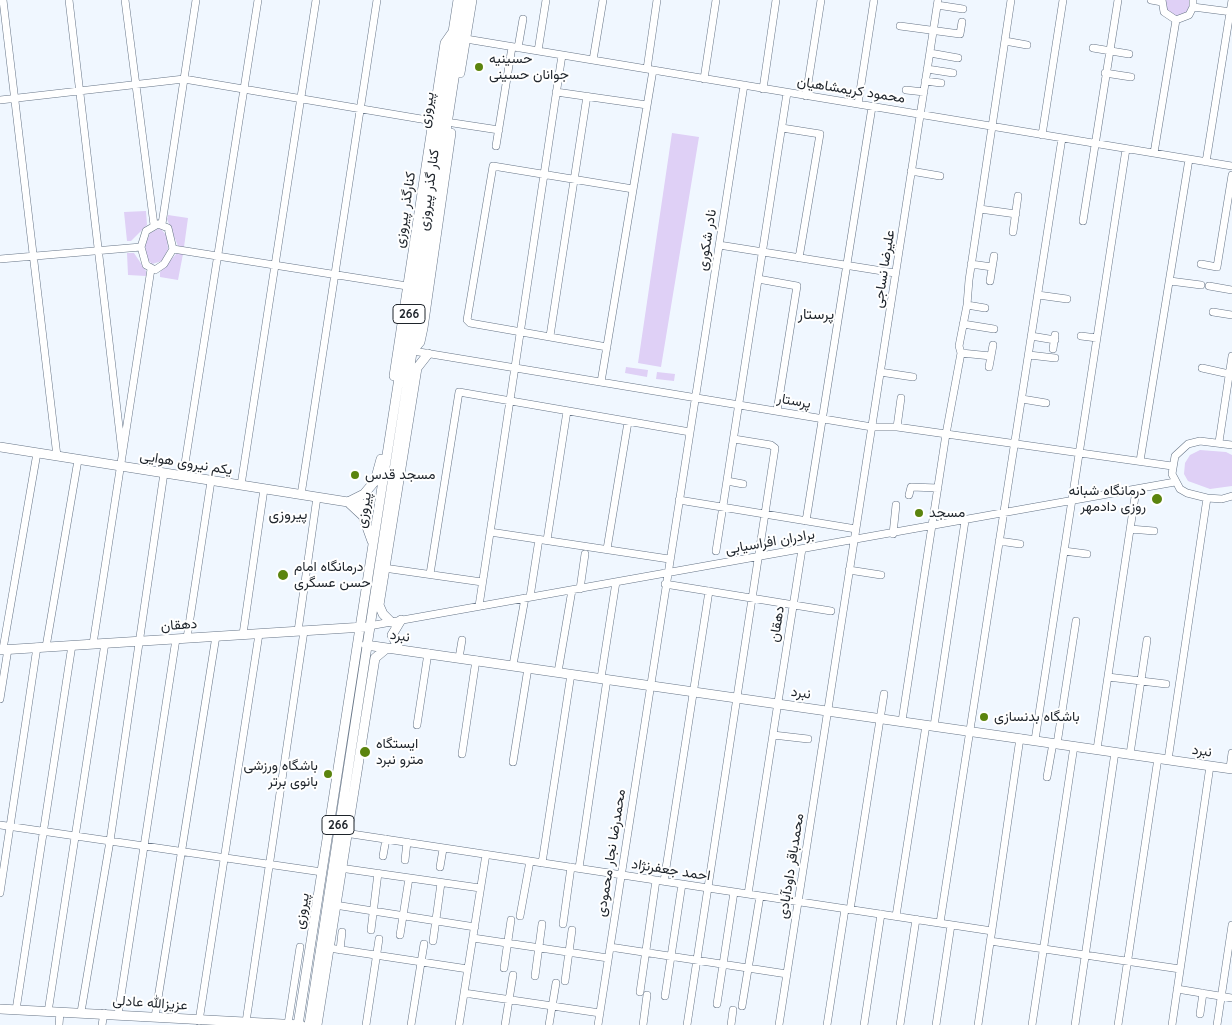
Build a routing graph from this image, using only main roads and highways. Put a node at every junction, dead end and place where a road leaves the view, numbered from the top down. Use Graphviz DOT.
graph roads {
  1 [pos="457,0"];
  2 [pos="466,0"];
  3 [pos="472,0"];
  4 [pos="454,31"];
  5 [pos="449,125"];
  6 [pos="417,223"];
  7 [pos="420,249"];
  8 [pos="408,351"];
  9 [pos="428,354"];
  10 [pos="396,395"];
  11 [pos="392,420"];
  12 [pos="0,447"];
  13 [pos="348,502"];
  14 [pos="367,505"];
  15 [pos="391,506"];
  16 [pos="373,543"];
  17 [pos="401,620"];
  18 [pos="391,622"];
  19 [pos="365,626"];
  20 [pos="366,645"];
  21 [pos="387,648"];
  22 [pos="3,649"];
  23 [pos="399,649"];
  24 [pos="363,727"];
  25 [pos="352,738"];
  26 [pos="348,761"];
  27 [pos="1231,769"];
  28 [pos="355,774"];
  29 [pos="341,832"];
  30 [pos="306,975"];
  31 [pos="316,975"];
  32 [pos="0,1009"];
  33 [pos="145,1021"];
  34 [pos="194,1022"];
  35 [pos="242,1023"];
  36 [pos="288,1024"];
  37 [pos="299,1025"];
  38 [pos="309,1025"];
  39 [pos="317,1025"];
  1 -- 4 [label="main road, پیروزی / 266"];
  2 -- 5 [label="main road, پیروزی / 266"];
  3 -- 5 [label="main road"];
  4 -- 6 [label="main road, کنارگذر پیروزی"];
  4 -- 7 [label="main road, پیروزی / 266"];
  5 -- 8 [label="main road, پیروزی / 266"];
  6 -- 7 [label="main road"];
  6 -- 10 [label="main road, کنارگذر پیروزی"];
  7 -- 8 [label="main road, پیروزی / 266"];
  8 -- 10 [label="main road, پیروزی / 266"];
  8 -- 15 [label="main road, پیروزی / 266"];
  9 -- 15 [label="main road"];
  10 -- 11 [label="main road, پیروزی / 266"];
  11 -- 13 [label="main road"];
  11 -- 16 [label="main road, پیروزی / 266"];
  12 -- 13 [label="main road, یکم نیروی هوایی"];
  13 -- 14 [label="main road, یکم نیروی هوایی"];
  13 -- 16 [label="main road"];
  15 -- 18 [label="main road"];
  15 -- 19 [label="main road, پیروزی / 266"];
  16 -- 19 [label="main road, پیروزی / 266"];
  17 -- 23 [label="main road"];
  19 -- 20 [label="main road, پیروزی / 266"];
  19 -- 22 [label="main road, دهقان"];
  19 -- 30 [label="main road, پیروزی / 266"];
  20 -- 21 [label="main road, نبرد"];
  20 -- 25 [label="main road, پیروزی / 266"];
  21 -- 23 [label="main road, نبرد"];
  21 -- 24 [label="main road"];
  23 -- 27 [label="main road, نبرد"];
  24 -- 25 [label="main road"];
  24 -- 28 [label="main road"];
  25 -- 26 [label="main road, پیروزی / 266"];
  26 -- 28 [label="main road"];
  26 -- 29 [label="main road, پیروزی / 266"];
  28 -- 29 [label="main road"];
  29 -- 31 [label="main road, پیروزی / 266"];
  29 -- 39 [label="main road"];
  30 -- 31 [label="main road"];
  30 -- 37 [label="main road, پیروزی / 266"];
  31 -- 38 [label="main road, پیروزی / 266"];
  32 -- 33 [label="main road, عزیزالله عادلی"];
  33 -- 34 [label="main road, عزیزالله عادلی"];
  34 -- 35 [label="main road, عزیزالله عادلی"];
  35 -- 36 [label="main road, عزیزالله عادلی"];
  36 -- 37 [label="main road, عزیزالله عادلی"];
}
